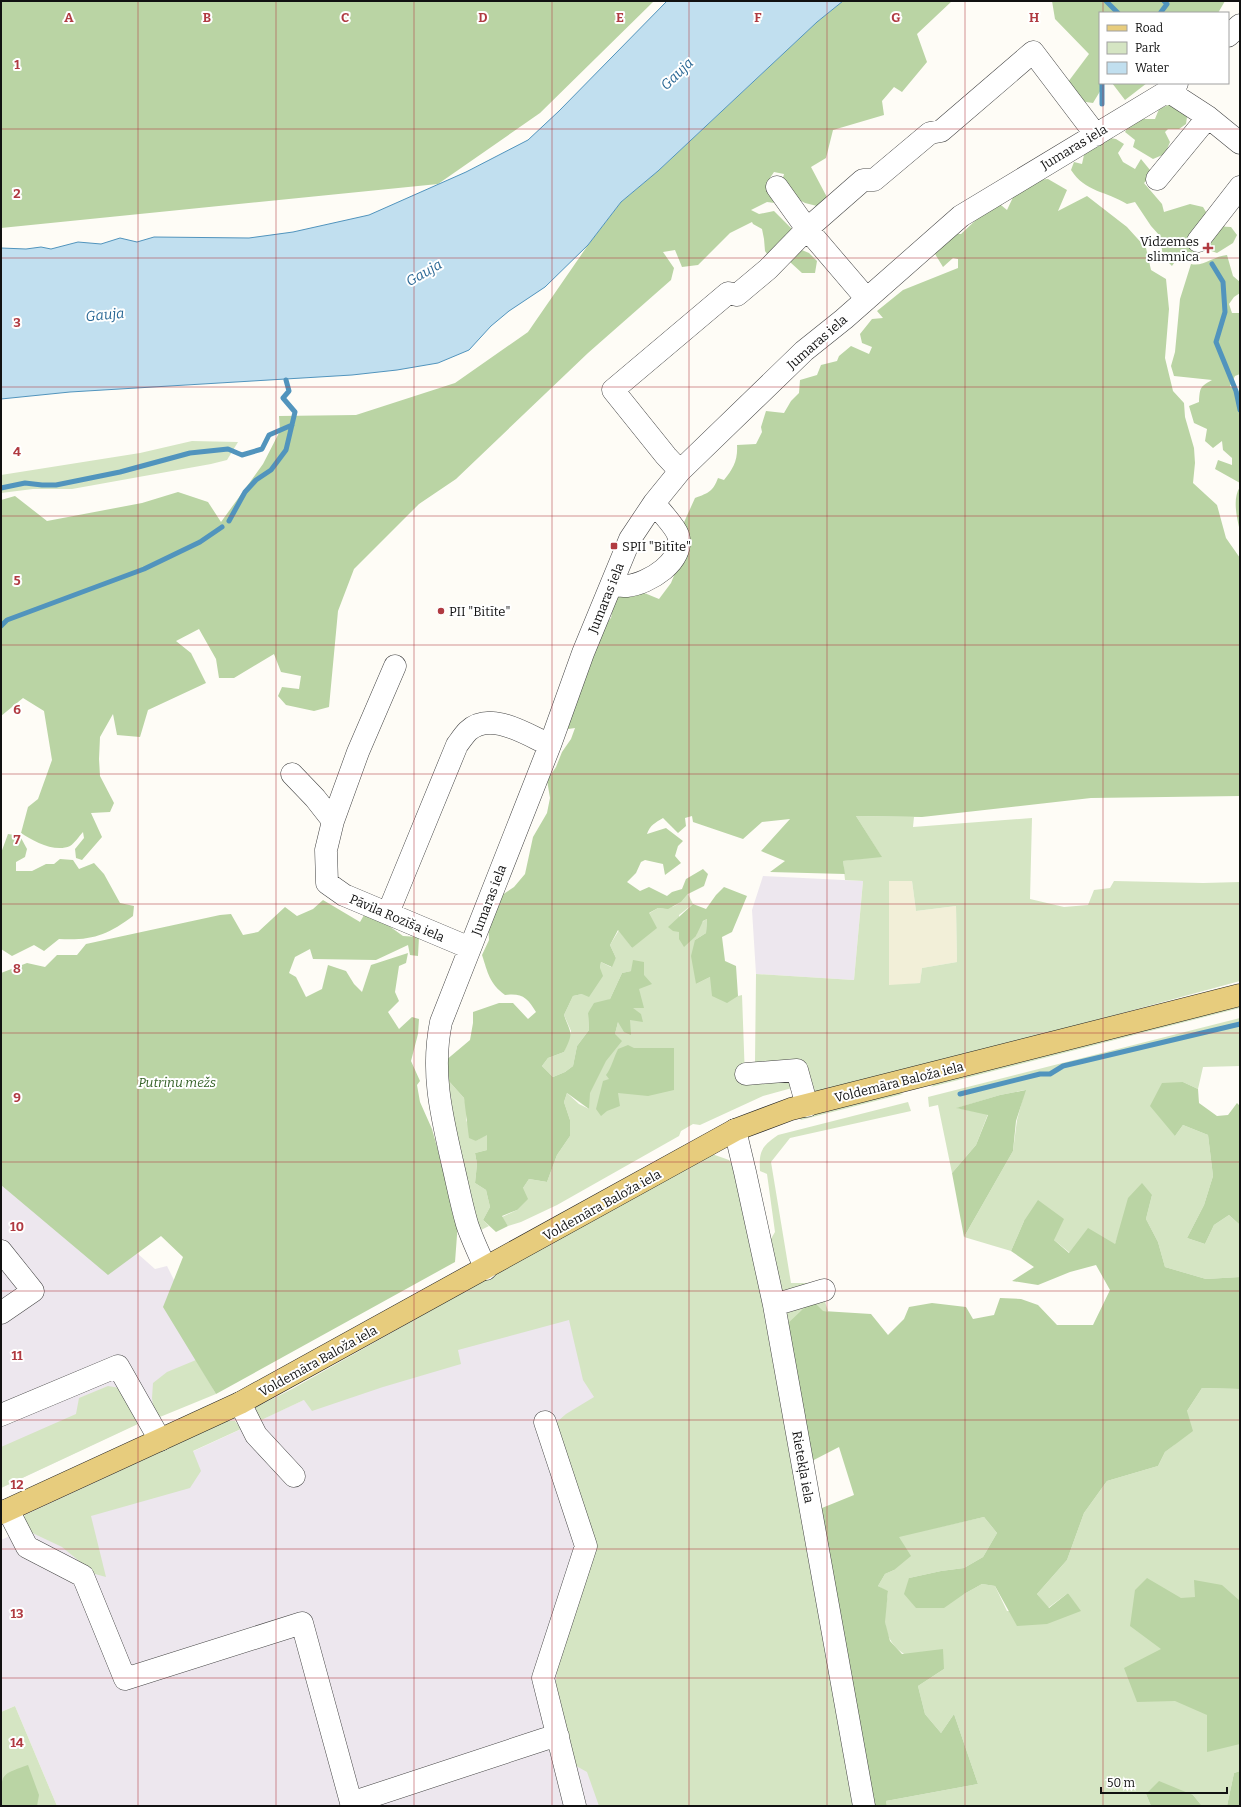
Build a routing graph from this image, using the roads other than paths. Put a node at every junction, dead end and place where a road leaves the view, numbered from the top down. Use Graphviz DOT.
graph roads {
  1 [pos="1240,25"];
  2 [pos="1229,35"];
  3 [pos="1172,87"];
  4 [pos="1208,117"];
  5 [pos="1096,134"];
  6 [pos="1240,143"];
  7 [pos="1157,180"];
  8 [pos="777,187"];
  9 [pos="1240,187"];
  10 [pos="806,229"];
  11 [pos="1198,241"];
  12 [pos="866,298"];
  13 [pos="680,471"];
  14 [pos="654,503"];
  15 [pos="611,584"];
  16 [pos="395,666"];
  17 [pos="550,745"];
  18 [pos="292,774"];
  19 [pos="333,821"];
  20 [pos="388,912"];
  21 [pos="470,948"];
  22 [pos="1240,995"];
  23 [pos="746,1074"];
  24 [pos="807,1106"];
  25 [pos="734,1130"];
  26 [pos="1,1251"];
  27 [pos="486,1269"];
  28 [pos="824,1290"];
  29 [pos="774,1305"];
  30 [pos="1,1313"];
  31 [pos="240,1403"];
  32 [pos="1,1415"];
  33 [pos="545,1422"];
  34 [pos="160,1440"];
  35 [pos="294,1476"];
  36 [pos="5,1512"];
  37 [pos="558,1736"];
  38 [pos="352,1804"];
  39 [pos="575,1806"];
  40 [pos="864,1806"];
  1 -- 2 [label="street"];
  3 -- 4 [label="street"];
  3 -- 5 [label="street, Jumaras iela"];
  4 -- 6 [label="street"];
  4 -- 7 [label="street"];
  5 -- 10 [label="street"];
  5 -- 12 [label="street, Jumaras iela"];
  8 -- 10 [label="street"];
  9 -- 11 [label="street"];
  10 -- 12 [label="street"];
  10 -- 13 [label="street"];
  12 -- 13 [label="street, Jumaras iela"];
  13 -- 14 [label="street, Jumaras iela"];
  14 -- 15 [label="street, Jumaras iela"];
  14 -- 15 [label="street"];
  15 -- 17 [label="street, Jumaras iela"];
  16 -- 19 [label="street"];
  17 -- 20 [label="street"];
  17 -- 21 [label="street, Jumaras iela"];
  18 -- 19 [label="street"];
  19 -- 20 [label="street, Pāvila Rozīša iela"];
  20 -- 21 [label="street, Pāvila Rozīša iela"];
  21 -- 27 [label="street, Jumaras iela"];
  22 -- 24 [label="main road, Voldemāra Baloža iela"];
  23 -- 24 [label="street"];
  24 -- 25 [label="main road, Voldemāra Baloža iela"];
  25 -- 27 [label="main road, Voldemāra Baloža iela"];
  25 -- 29 [label="street, Rietekļa iela"];
  26 -- 30 [label="street"];
  27 -- 31 [label="main road, Voldemāra Baloža iela"];
  28 -- 29 [label="street"];
  29 -- 40 [label="street, Rietekļa iela"];
  31 -- 34 [label="main road, Voldemāra Baloža iela"];
  31 -- 35 [label="street"];
  32 -- 34 [label="street"];
  33 -- 37 [label="street"];
  34 -- 36 [label="main road, Voldemāra Baloža iela"];
  36 -- 38 [label="street"];
  37 -- 38 [label="street"];
  37 -- 39 [label="street"];
}
